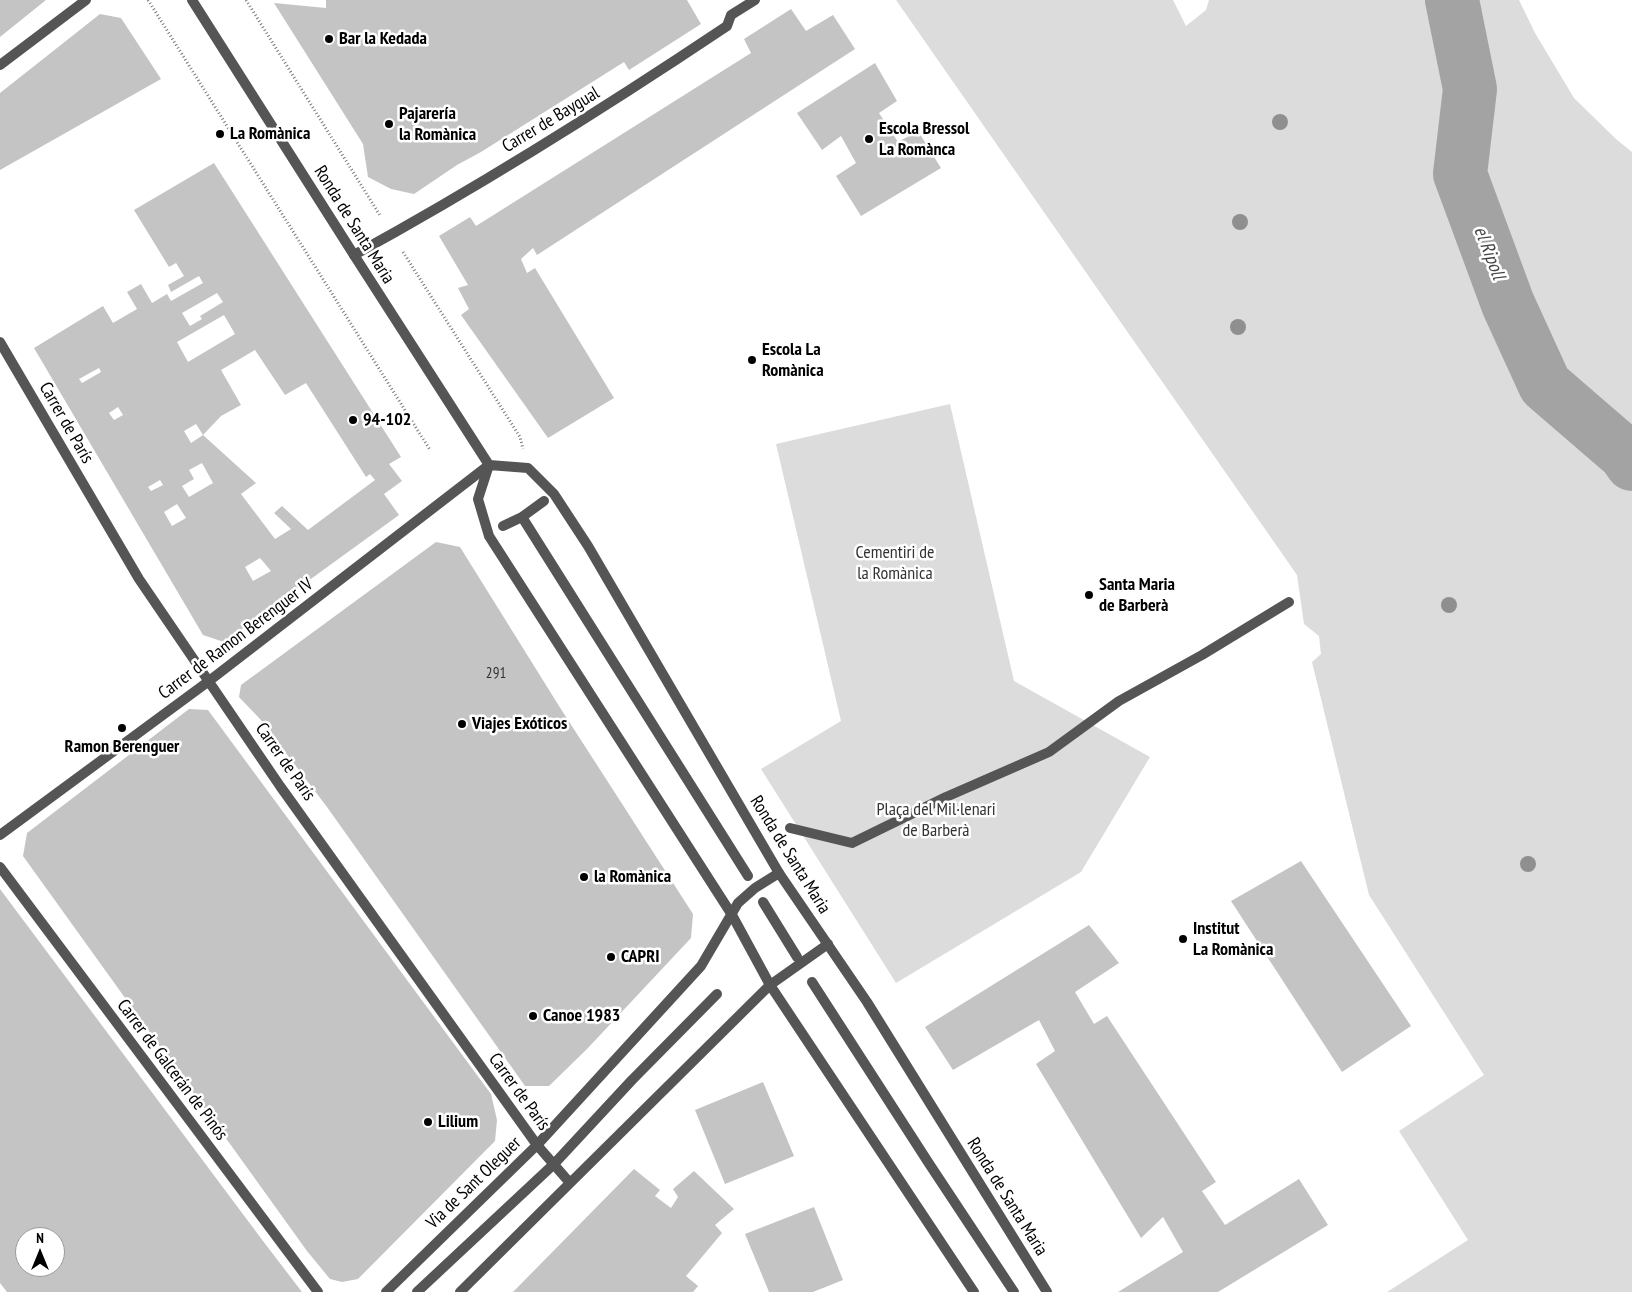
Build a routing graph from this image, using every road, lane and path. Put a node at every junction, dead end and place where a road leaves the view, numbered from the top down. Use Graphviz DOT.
graph roads {
  1 [pos="86,0"];
  2 [pos="148,0"];
  3 [pos="192,0"];
  4 [pos="755,0"];
  5 [pos="0,65"];
  6 [pos="354,256"];
  7 [pos="0,342"];
  8 [pos="430,450"];
  9 [pos="489,466"];
  10 [pos="544,501"];
  11 [pos="522,517"];
  12 [pos="503,526"];
  13 [pos="1289,602"];
  14 [pos="209,681"];
  15 [pos="790,828"];
  16 [pos="0,835"];
  17 [pos="0,866"];
  18 [pos="779,872"];
  19 [pos="748,876"];
  20 [pos="762,902"];
  21 [pos="732,915"];
  22 [pos="828,944"];
  23 [pos="797,956"];
  24 [pos="812,982"];
  25 [pos="770,984"];
  26 [pos="717,994"];
  27 [pos="537,1145"];
  28 [pos="554,1164"];
  29 [pos="570,1183"];
  30 [pos="318,1292"];
  31 [pos="386,1292"];
  32 [pos="417,1292"];
  33 [pos="460,1292"];
  34 [pos="974,1292"];
  35 [pos="1014,1292"];
  36 [pos="1047,1292"];
  1 -- 5 [label="street"];
  2 -- 8 [label="path"];
  3 -- 6 [label="street, Ronda de Santa Maria"];
  4 -- 6 [label="street, Carrer de Baygual"];
  6 -- 9 [label="street, Ronda de Santa Maria"];
  7 -- 14 [label="street, Carrer de París"];
  9 -- 14 [label="street, Carrer de Ramon Berenguer IV"];
  9 -- 18 [label="street, Ronda de Santa Maria"];
  9 -- 21 [label="street"];
  10 -- 11 [label="street"];
  11 -- 12 [label="street"];
  11 -- 19 [label="street"];
  13 -- 15 [label="street"];
  14 -- 16 [label="street, Carrer de Ramon Berenguer IV"];
  14 -- 27 [label="street, Carrer de París"];
  17 -- 30 [label="street, Carrer de Galcerán de Pinós"];
  18 -- 21 [label="street, Via de Sant Oleguer"];
  18 -- 22 [label="street, Ronda de Santa Maria"];
  20 -- 23 [label="street"];
  21 -- 25 [label="street"];
  21 -- 27 [label="street, Via de Sant Oleguer"];
  22 -- 25 [label="street"];
  22 -- 36 [label="street, Ronda de Santa Maria"];
  24 -- 35 [label="street"];
  25 -- 29 [label="street"];
  25 -- 34 [label="street"];
  26 -- 28 [label="street"];
  27 -- 28 [label="street, Carrer de París"];
  27 -- 31 [label="street, Via de Sant Oleguer"];
  28 -- 29 [label="street, Carrer de París"];
  28 -- 32 [label="street"];
  29 -- 33 [label="street"];
}
